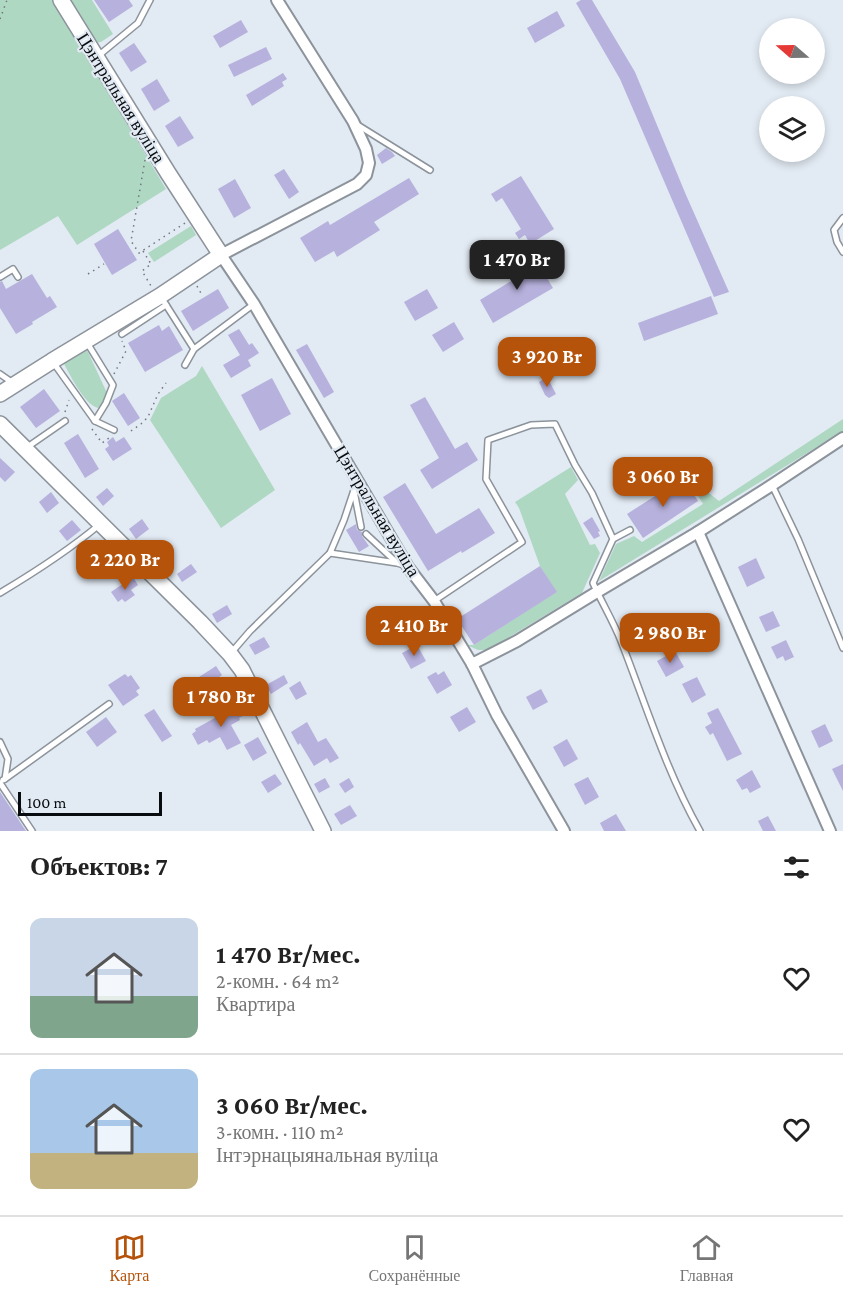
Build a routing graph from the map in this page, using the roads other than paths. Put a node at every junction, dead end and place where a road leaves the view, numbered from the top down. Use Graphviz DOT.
graph roads {
  1 [pos="61,0"];
  2 [pos="150,0"];
  3 [pos="281,1"];
  4 [pos="96,57"];
  5 [pos="352,121"];
  6 [pos="430,170"];
  7 [pos="843,218"];
  8 [pos="843,252"];
  9 [pos="221,255"];
  10 [pos="0,277"];
  11 [pos="18,277"];
  12 [pos="160,297"];
  13 [pos="255,304"];
  14 [pos="122,334"];
  15 [pos="86,340"];
  16 [pos="194,349"];
  17 [pos="52,361"];
  18 [pos="185,364"];
  19 [pos="0,374"];
  20 [pos="15,384"];
  21 [pos="0,394"];
  22 [pos="64,419"];
  23 [pos="92,423"];
  24 [pos="0,424"];
  25 [pos="114,430"];
  26 [pos="843,438"];
  27 [pos="25,449"];
  28 [pos="354,474"];
  29 [pos="772,485"];
  30 [pos="354,490"];
  31 [pos="100,524"];
  32 [pos="361,527"];
  33 [pos="630,530"];
  34 [pos="698,532"];
  35 [pos="366,534"];
  36 [pos="613,539"];
  37 [pos="330,553"];
  38 [pos="397,563"];
  39 [pos="408,567"];
  40 [pos="597,591"];
  41 [pos="0,592"];
  42 [pos="434,601"];
  43 [pos="843,648"];
  44 [pos="230,654"];
  45 [pos="472,664"];
  46 [pos="109,704"];
  47 [pos="0,742"];
  48 [pos="2,781"];
  49 [pos="32,831"];
  50 [pos="323,831"];
  51 [pos="564,831"];
  52 [pos="700,831"];
  53 [pos="830,831"];
  1 -- 4 [label="street, Цэнтральная вуліца"];
  2 -- 4 [label="lane"];
  3 -- 5 [label="street"];
  4 -- 9 [label="street, Цэнтральная вуліца"];
  5 -- 6 [label="lane"];
  5 -- 9 [label="street"];
  7 -- 8 [label="lane"];
  9 -- 12 [label="street"];
  9 -- 13 [label="street, Цэнтральная вуліца"];
  10 -- 11 [label="lane"];
  12 -- 14 [label="lane"];
  12 -- 15 [label="street"];
  12 -- 16 [label="lane"];
  13 -- 16 [label="lane"];
  13 -- 28 [label="street, Цэнтральная вуліца"];
  15 -- 17 [label="street"];
  15 -- 23 [label="lane"];
  16 -- 18 [label="lane"];
  17 -- 20 [label="street"];
  17 -- 23 [label="lane"];
  19 -- 20 [label="lane"];
  20 -- 21 [label="street"];
  22 -- 27 [label="lane"];
  23 -- 25 [label="lane"];
  24 -- 27 [label="street"];
  26 -- 29 [label="street"];
  27 -- 31 [label="street"];
  28 -- 30 [label="lane"];
  28 -- 39 [label="street, Цэнтральная вуліца"];
  29 -- 34 [label="street"];
  29 -- 43 [label="lane"];
  30 -- 32 [label="lane"];
  30 -- 37 [label="lane"];
  31 -- 41 [label="lane"];
  31 -- 44 [label="street"];
  33 -- 36 [label="lane"];
  34 -- 40 [label="street"];
  34 -- 53 [label="street"];
  35 -- 38 [label="lane"];
  36 -- 40 [label="lane"];
  36 -- 42 [label="lane"];
  37 -- 38 [label="lane"];
  37 -- 44 [label="lane"];
  38 -- 39 [label="lane"];
  39 -- 42 [label="street, Цэнтральная вуліца"];
  40 -- 45 [label="street"];
  40 -- 52 [label="lane"];
  42 -- 45 [label="street, Цэнтральная вуліца"];
  44 -- 50 [label="street"];
  45 -- 51 [label="street, Цэнтральная вуліца"];
  46 -- 48 [label="lane"];
  47 -- 48 [label="lane"];
  48 -- 49 [label="lane"];
}
